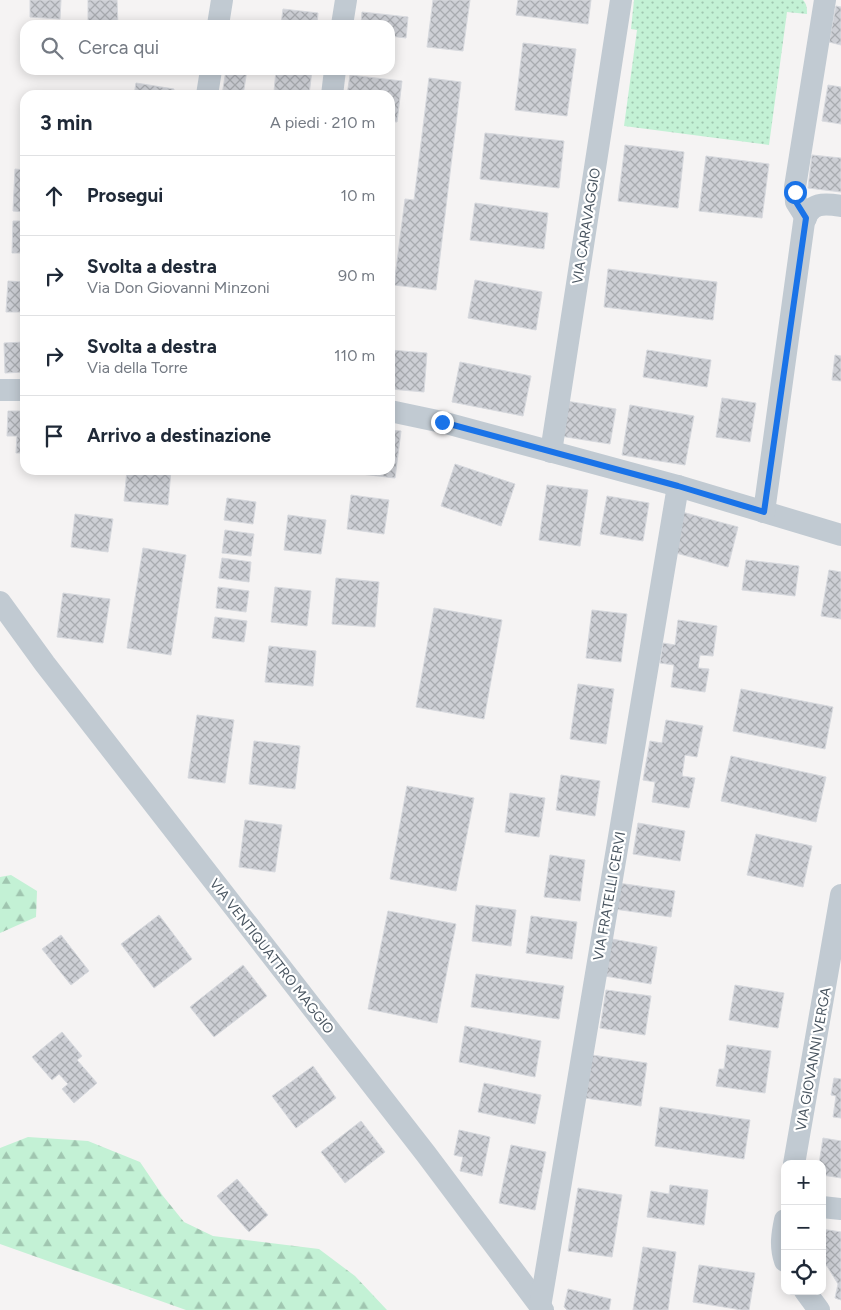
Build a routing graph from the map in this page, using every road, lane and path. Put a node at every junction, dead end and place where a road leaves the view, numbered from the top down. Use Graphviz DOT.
graph roads {
  1 [pos="222,0"];
  2 [pos="346,0"];
  3 [pos="621,0"];
  4 [pos="825,0"];
  5 [pos="219,20"];
  6 [pos="343,20"];
  7 [pos="210,75"];
  8 [pos="334,75"];
  9 [pos="208,90"];
  10 [pos="333,90"];
  11 [pos="841,206"];
  12 [pos="806,218"];
  13 [pos="0,390"];
  14 [pos="20,390"];
  15 [pos="395,412"];
  16 [pos="551,452"];
  17 [pos="678,486"];
  18 [pos="764,512"];
  19 [pos="841,535"];
  20 [pos="0,602"];
  21 [pos="841,895"];
  22 [pos="795,1160"];
  23 [pos="826,1207"];
  24 [pos="841,1209"];
  25 [pos="808,1295"];
  26 [pos="541,1308"];
  27 [pos="819,1310"];
  1 -- 5 [label="street"];
  2 -- 6 [label="street"];
  3 -- 16 [label="street, VIA CARAVAGGIO"];
  4 -- 12 [label="street"];
  7 -- 9 [label="street"];
  8 -- 10 [label="street"];
  11 -- 12 [label="street"];
  12 -- 18 [label="street"];
  13 -- 14 [label="street"];
  15 -- 16 [label="street"];
  16 -- 17 [label="street"];
  17 -- 18 [label="street"];
  17 -- 26 [label="street, VIA FRATELLI CERVI"];
  18 -- 19 [label="street"];
  20 -- 26 [label="street, VIA VENTIQUATTRO MAGGIO"];
  21 -- 22 [label="street, VIA GIOVANNI VERGA"];
  23 -- 24 [label="street"];
  25 -- 27 [label="street"];
}
